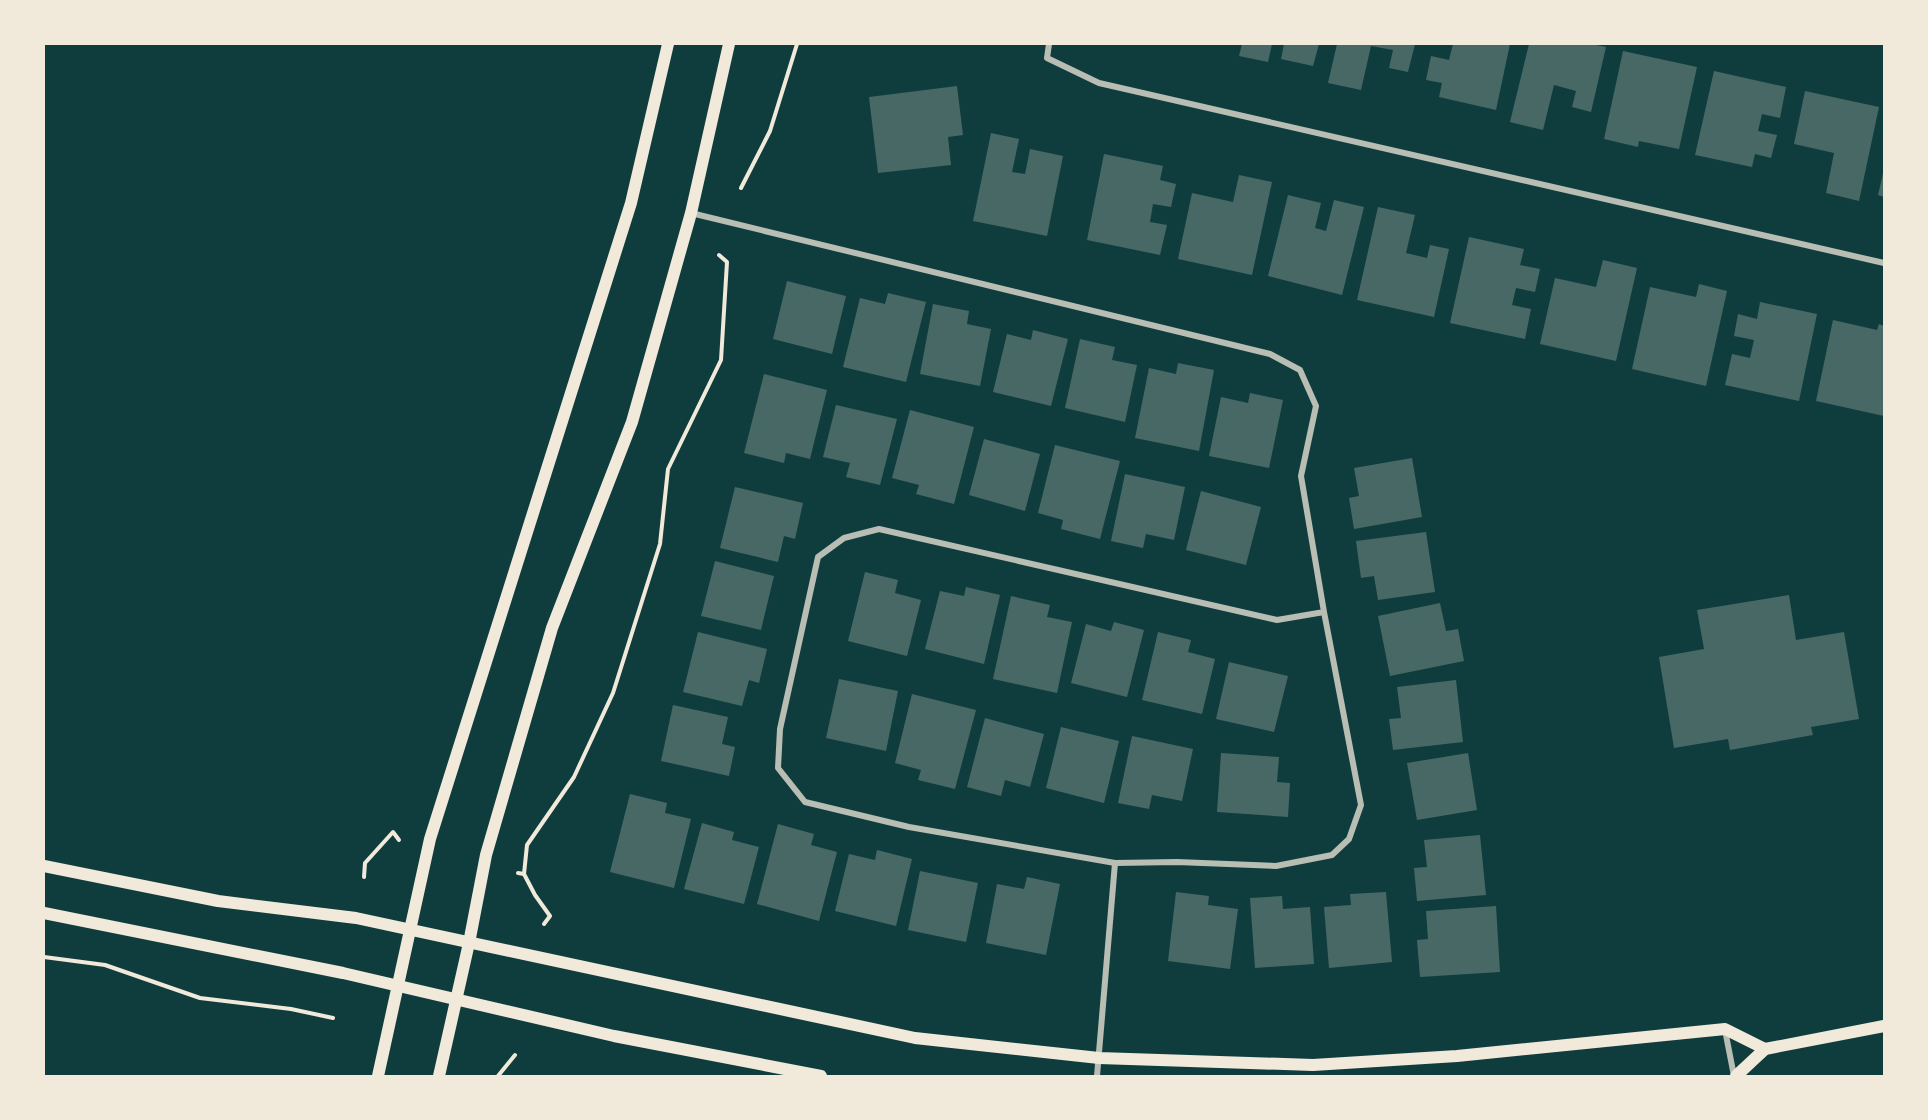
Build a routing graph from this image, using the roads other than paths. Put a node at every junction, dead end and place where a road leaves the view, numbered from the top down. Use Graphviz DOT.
graph roads {
  1 [pos="668,44"];
  2 [pos="729,44"];
  3 [pos="1048,44"];
  4 [pos="692,213"];
  5 [pos="1884,263"];
  6 [pos="1324,612"];
  7 [pos="1115,863"];
  8 [pos="44,866"];
  9 [pos="44,913"];
  10 [pos="410,930"];
  11 [pos="469,943"];
  12 [pos="398,986"];
  13 [pos="456,999"];
  14 [pos="1884,1026"];
  15 [pos="1725,1029"];
  16 [pos="1765,1050"];
  17 [pos="1099,1058"];
  18 [pos="378,1077"];
  19 [pos="439,1077"];
  20 [pos="821,1077"];
  21 [pos="1097,1077"];
  22 [pos="1735,1077"];
  1 -- 10 [label="main road"];
  2 -- 4 [label="main road"];
  3 -- 5 [label="street"];
  4 -- 6 [label="street"];
  4 -- 11 [label="main road"];
  6 -- 7 [label="street"];
  6 -- 7 [label="street"];
  7 -- 17 [label="street"];
  8 -- 10 [label="main road"];
  9 -- 12 [label="main road"];
  10 -- 11 [label="main road"];
  10 -- 12 [label="main road"];
  11 -- 13 [label="main road"];
  11 -- 17 [label="main road"];
  12 -- 13 [label="main road"];
  12 -- 18 [label="main road"];
  13 -- 19 [label="main road"];
  13 -- 20 [label="main road"];
  14 -- 16 [label="main road"];
  15 -- 16 [label="main road"];
  15 -- 17 [label="main road"];
  15 -- 22 [label="street"];
  16 -- 22 [label="main road"];
  17 -- 21 [label="street"];
}
